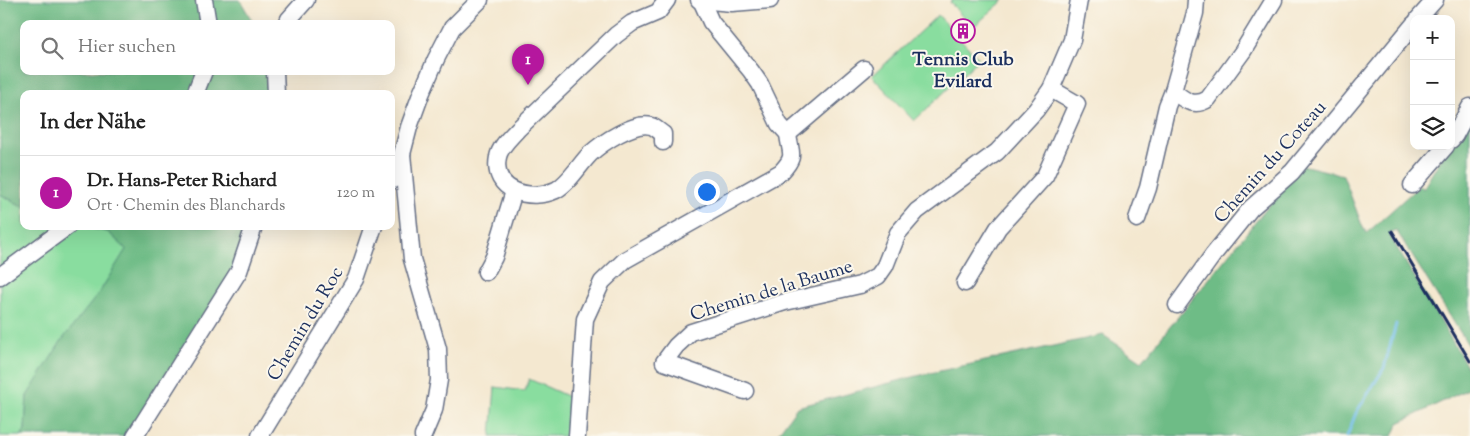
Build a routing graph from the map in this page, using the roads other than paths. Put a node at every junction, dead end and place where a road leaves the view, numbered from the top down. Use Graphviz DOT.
graph roads {
  1 [pos="204,0"];
  2 [pos="306,0"];
  3 [pos="480,0"];
  4 [pos="667,0"];
  5 [pos="700,0"];
  6 [pos="770,0"];
  7 [pos="1079,0"];
  8 [pos="1196,0"];
  9 [pos="1274,0"];
  10 [pos="1435,0"];
  11 [pos="1422,15"];
  12 [pos="207,20"];
  13 [pos="288,20"];
  14 [pos="1410,29"];
  15 [pos="864,69"];
  16 [pos="202,75"];
  17 [pos="275,75"];
  18 [pos="1051,89"];
  19 [pos="197,90"];
  20 [pos="276,90"];
  21 [pos="1173,91"];
  22 [pos="1470,107"];
  23 [pos="788,134"];
  24 [pos="1455,135"];
  25 [pos="663,142"];
  26 [pos="1443,150"];
  27 [pos="402,154"];
  28 [pos="395,171"];
  29 [pos="1412,185"];
  30 [pos="514,191"];
  31 [pos="1137,219"];
  32 [pos="63,230"];
  33 [pos="253,230"];
  34 [pos="373,230"];
  35 [pos="486,272"];
  36 [pos="0,276"];
  37 [pos="964,283"];
  38 [pos="1178,306"];
  39 [pos="745,391"];
  40 [pos="135,436"];
  41 [pos="260,436"];
  42 [pos="423,436"];
  43 [pos="577,436"];
  1 -- 12 [label="street"];
  2 -- 13 [label="street"];
  3 -- 27 [label="street"];
  4 -- 30 [label="street"];
  5 -- 6 [label="street"];
  5 -- 23 [label="street"];
  7 -- 18 [label="street, Chemin de la Baume"];
  8 -- 21 [label="street"];
  9 -- 21 [label="street"];
  10 -- 11 [label="street"];
  14 -- 38 [label="street, Chemin du Coteau"];
  15 -- 23 [label="street"];
  16 -- 19 [label="street"];
  17 -- 20 [label="street"];
  18 -- 37 [label="street"];
  18 -- 39 [label="street, Chemin de la Baume"];
  21 -- 31 [label="street"];
  22 -- 24 [label="street"];
  23 -- 43 [label="street"];
  25 -- 30 [label="street"];
  26 -- 29 [label="street"];
  27 -- 28 [label="street"];
  27 -- 42 [label="street"];
  30 -- 35 [label="street"];
  32 -- 36 [label="street"];
  33 -- 40 [label="street"];
  34 -- 41 [label="street, Chemin du Roc"];
}
